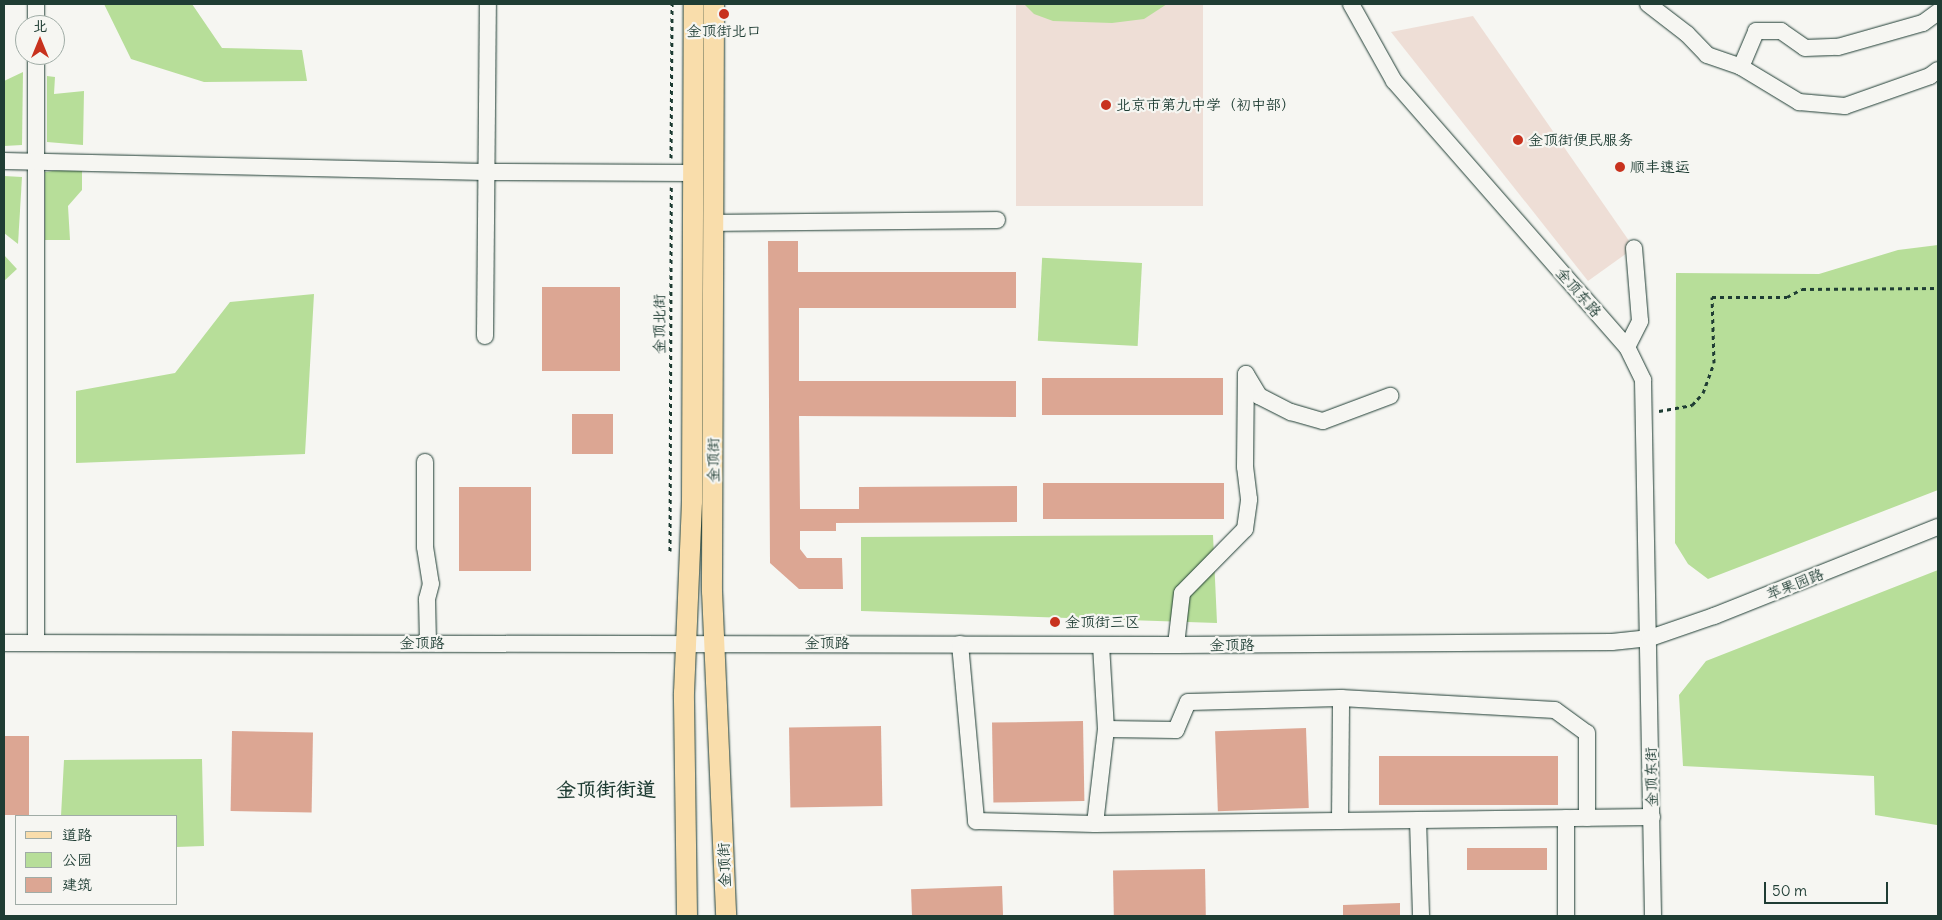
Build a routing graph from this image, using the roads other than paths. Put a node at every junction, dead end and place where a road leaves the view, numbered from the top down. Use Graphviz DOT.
graph roads {
  1 [pos="488,4"];
  2 [pos="694,4"];
  3 [pos="714,4"];
  4 [pos="1351,4"];
  5 [pos="1648,4"];
  6 [pos="1938,12"];
  7 [pos="36,65"];
  8 [pos="1741,67"];
  9 [pos="1938,70"];
  10 [pos="4,161"];
  11 [pos="36,161"];
  12 [pos="485,172"];
  13 [pos="693,173"];
  14 [pos="997,220"];
  15 [pos="714,223"];
  16 [pos="1634,248"];
  17 [pos="485,336"];
  18 [pos="1627,347"];
  19 [pos="1390,396"];
  20 [pos="425,462"];
  21 [pos="1938,527"];
  22 [pos="1650,638"];
  23 [pos="715,642"];
  24 [pos="4,643"];
  25 [pos="36,643"];
  26 [pos="428,643"];
  27 [pos="687,643"];
  28 [pos="960,644"];
  29 [pos="1101,645"];
  30 [pos="1176,645"];
  31 [pos="1340,698"];
  32 [pos="1106,729"];
  33 [pos="1652,817"];
  34 [pos="1566,818"];
  35 [pos="1587,818"];
  36 [pos="1340,820"];
  37 [pos="1418,820"];
  38 [pos="1095,824"];
  39 [pos="687,916"];
  40 [pos="726,916"];
  41 [pos="1421,916"];
  42 [pos="1566,916"];
  43 [pos="1653,916"];
  1 -- 12 [label="street"];
  2 -- 13 [label="main road, 金顶街"];
  3 -- 15 [label="main road, 金顶街"];
  4 -- 18 [label="street, 金顶东路"];
  5 -- 8 [label="street"];
  6 -- 8 [label="street"];
  7 -- 11 [label="street"];
  8 -- 9 [label="street"];
  10 -- 11 [label="street"];
  11 -- 12 [label="street"];
  11 -- 25 [label="street"];
  12 -- 13 [label="street"];
  12 -- 17 [label="street"];
  13 -- 27 [label="main road, 金顶街"];
  14 -- 15 [label="street"];
  15 -- 23 [label="main road, 金顶街"];
  16 -- 18 [label="street"];
  18 -- 22 [label="street, 金顶东路"];
  19 -- 30 [label="street"];
  20 -- 26 [label="street"];
  21 -- 22 [label="street, 苹果园路"];
  22 -- 30 [label="street, 金顶路"];
  22 -- 33 [label="street, 金顶东街"];
  23 -- 27 [label="street, 金顶路"];
  23 -- 28 [label="street, 金顶路"];
  23 -- 40 [label="main road, 金顶街"];
  24 -- 25 [label="street, 金顶路"];
  25 -- 26 [label="street, 金顶路"];
  26 -- 27 [label="street, 金顶路"];
  27 -- 39 [label="main road, 金顶街"];
  28 -- 29 [label="street, 金顶路"];
  28 -- 38 [label="street"];
  29 -- 30 [label="street, 金顶路"];
  29 -- 32 [label="street"];
  31 -- 32 [label="street"];
  31 -- 35 [label="street"];
  31 -- 36 [label="street"];
  32 -- 38 [label="street"];
  33 -- 35 [label="street"];
  33 -- 43 [label="street, 金顶东街"];
  34 -- 35 [label="street"];
  34 -- 37 [label="street"];
  34 -- 42 [label="street"];
  36 -- 37 [label="street"];
  36 -- 38 [label="street"];
  37 -- 41 [label="street"];
}
